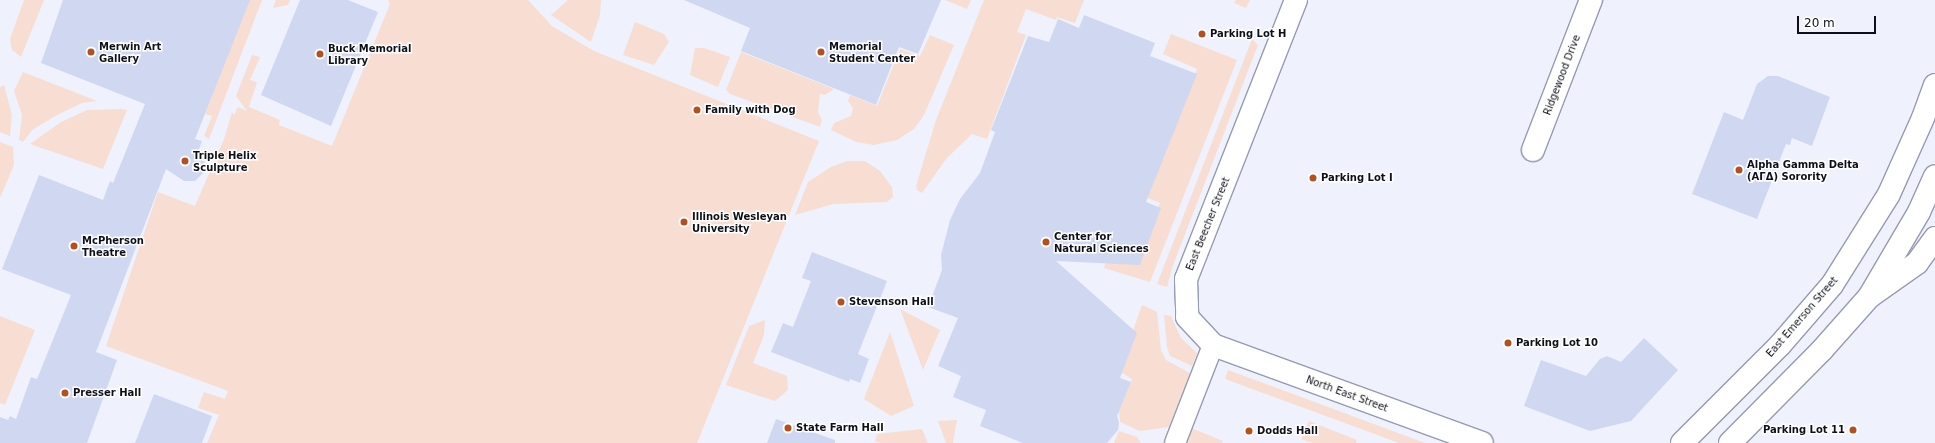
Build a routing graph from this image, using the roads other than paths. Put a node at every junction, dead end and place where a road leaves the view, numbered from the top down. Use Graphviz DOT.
graph roads {
  1 [pos="1296,0"];
  2 [pos="1591,0"];
  3 [pos="1935,85"];
  4 [pos="1533,150"];
  5 [pos="1935,176"];
  6 [pos="1935,238"];
  7 [pos="1869,297"];
  8 [pos="1213,345"];
  9 [pos="1175,443"];
  10 [pos="1482,443"];
  11 [pos="1682,443"];
  12 [pos="1730,443"];
  1 -- 8 [label="main road, East Beecher Street"];
  2 -- 4 [label="main road, Ridgewood Drive"];
  3 -- 11 [label="main road, East Emerson Street"];
  5 -- 7 [label="main road"];
  6 -- 7 [label="main road"];
  7 -- 12 [label="main road"];
  8 -- 9 [label="street"];
  8 -- 10 [label="main road, North East Street"];
}
